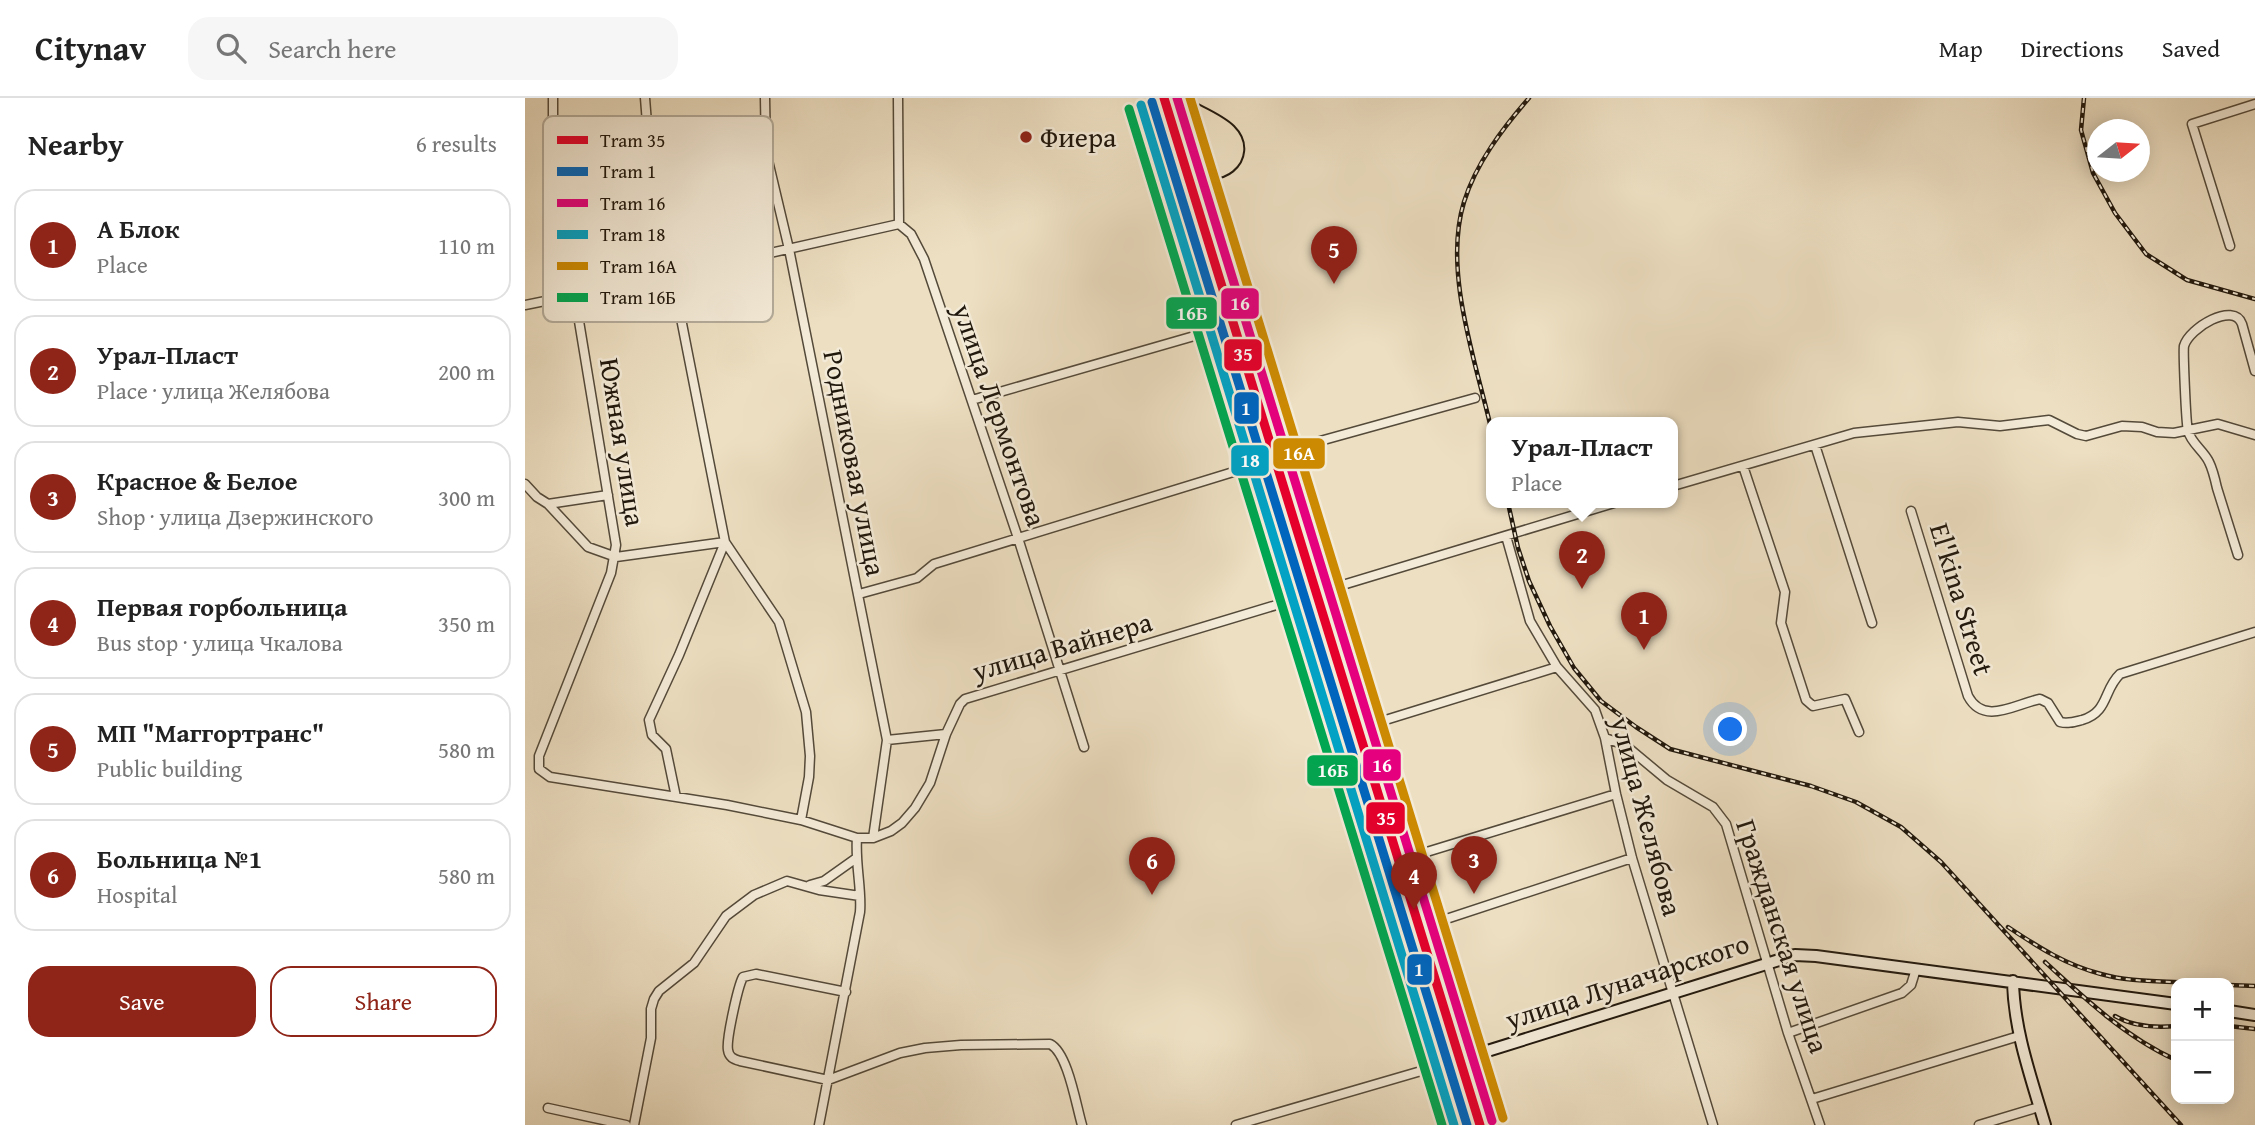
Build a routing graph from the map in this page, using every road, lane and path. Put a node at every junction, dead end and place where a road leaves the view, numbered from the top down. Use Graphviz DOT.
graph roads {
  1 [pos="553,98"];
  2 [pos="645,98"];
  3 [pos="765,98"];
  4 [pos="898,98"];
  5 [pos="1157,98"];
  6 [pos="1173,98"];
  7 [pos="2255,104"];
  8 [pos="553,116"];
  9 [pos="646,116"];
  10 [pos="765,116"];
  11 [pos="773,182"];
  12 [pos="899,225"];
  13 [pos="2230,246"];
  14 [pos="789,249"];
  15 [pos="773,253"];
  16 [pos="543,301"];
  17 [pos="525,305"];
  18 [pos="580,322"];
  19 [pos="681,322"];
  20 [pos="1229,326"];
  21 [pos="2255,371"];
  22 [pos="1475,398"];
  23 [pos="972,400"];
  24 [pos="2188,432"];
  25 [pos="2255,435"];
  26 [pos="1815,445"];
  27 [pos="1285,451"];
  28 [pos="1269,461"];
  29 [pos="1743,466"];
  30 [pos="525,484"];
  31 [pos="1678,485"];
  32 [pos="608,495"];
  33 [pos="548,504"];
  34 [pos="1598,508"];
  35 [pos="1912,511"];
  36 [pos="1506,536"];
  37 [pos="1018,538"];
  38 [pos="725,542"];
  39 [pos="2238,555"];
  40 [pos="616,557"];
  41 [pos="1326,591"];
  42 [pos="859,594"];
  43 [pos="1309,596"];
  44 [pos="1872,623"];
  45 [pos="2255,632"];
  46 [pos="1557,667"];
  47 [pos="1060,672"];
  48 [pos="1366,726"];
  49 [pos="1859,732"];
  50 [pos="946,733"];
  51 [pos="1605,738"];
  52 [pos="887,740"];
  53 [pos="1084,747"];
  54 [pos="550,777"];
  55 [pos="1616,794"];
  56 [pos="676,797"];
  57 [pos="801,820"];
  58 [pos="857,838"];
  59 [pos="873,838"];
  60 [pos="1407,858"];
  61 [pos="1632,858"];
  62 [pos="855,859"];
  63 [pos="805,885"];
  64 [pos="860,895"];
  65 [pos="1428,925"];
  66 [pos="1766,963"];
  67 [pos="1916,969"];
  68 [pos="2013,981"];
  69 [pos="846,992"];
  70 [pos="1673,992"];
  71 [pos="2171,1003"];
  72 [pos="2234,1012"];
  73 [pos="2255,1015"];
  74 [pos="1788,1032"];
  75 [pos="2019,1036"];
  76 [pos="1468,1057"];
  77 [pos="1452,1062"];
  78 [pos="828,1080"];
  79 [pos="1812,1099"];
  80 [pos="2039,1107"];
  81 [pos="548,1108"];
  82 [pos="626,1125"];
  83 [pos="634,1125"];
  84 [pos="819,1125"];
  85 [pos="1082,1125"];
  86 [pos="1237,1125"];
  87 [pos="1472,1125"];
  88 [pos="1489,1125"];
  89 [pos="1713,1125"];
  90 [pos="1820,1125"];
  91 [pos="1979,1125"];
  92 [pos="2045,1125"];
  1 -- 8 [label="street, Южная улица"];
  2 -- 9 [label="street"];
  3 -- 10 [label="street, Родниковая улица"];
  4 -- 12 [label="street"];
  5 -- 20 [label="main road"];
  6 -- 27 [label="main road"];
  7 -- 13 [label="street"];
  11 -- 14 [label="street, Родниковая улица"];
  12 -- 14 [label="street"];
  12 -- 23 [label="street, улица Лермонтова"];
  14 -- 15 [label="street"];
  14 -- 42 [label="street, Родниковая улица"];
  16 -- 17 [label="street"];
  18 -- 32 [label="street, Южная улица"];
  19 -- 38 [label="street"];
  20 -- 23 [label="street"];
  20 -- 28 [label="main road"];
  21 -- 24 [label="street"];
  22 -- 27 [label="street"];
  23 -- 37 [label="street, улица Лермонтова"];
  24 -- 25 [label="street"];
  24 -- 26 [label="street"];
  24 -- 39 [label="street"];
  26 -- 29 [label="street"];
  26 -- 44 [label="street"];
  27 -- 41 [label="main road"];
  28 -- 37 [label="street"];
  28 -- 43 [label="main road"];
  29 -- 31 [label="street"];
  29 -- 49 [label="street"];
  30 -- 33 [label="street"];
  32 -- 33 [label="street"];
  32 -- 40 [label="street, Южная улица"];
  33 -- 40 [label="street"];
  34 -- 36 [label="street, улица Вайнера"];
  35 -- 45 [label="street, El'kina Street"];
  36 -- 41 [label="street, улица Вайнера"];
  36 -- 46 [label="street, улица Желябова"];
  37 -- 42 [label="street"];
  37 -- 47 [label="street, улица Лермонтова"];
  38 -- 40 [label="street"];
  38 -- 56 [label="street"];
  38 -- 57 [label="street"];
  40 -- 54 [label="street, Южная улица"];
  41 -- 43 [label="street, улица Вайнера"];
  41 -- 48 [label="main road"];
  42 -- 52 [label="street, Родниковая улица"];
  43 -- 47 [label="street, улица Вайнера"];
  43 -- 77 [label="main road"];
  46 -- 48 [label="street"];
  46 -- 51 [label="street, улица Желябова"];
  47 -- 50 [label="street, улица Вайнера"];
  47 -- 53 [label="street, улица Лермонтова"];
  48 -- 60 [label="main road"];
  50 -- 52 [label="street"];
  50 -- 59 [label="street, улица Вайнера"];
  51 -- 55 [label="street, улица Желябова"];
  51 -- 66 [label="street, Гражданская улица"];
  52 -- 59 [label="street, Родниковая улица"];
  54 -- 56 [label="street, улица Вайнера"];
  55 -- 60 [label="street"];
  55 -- 61 [label="street, улица Желябова"];
  56 -- 57 [label="street, улица Вайнера"];
  57 -- 58 [label="street, улица Вайнера"];
  58 -- 59 [label="street, улица Вайнера"];
  58 -- 62 [label="street"];
  60 -- 65 [label="main road"];
  61 -- 65 [label="street"];
  61 -- 70 [label="street, улица Желябова"];
  62 -- 63 [label="street"];
  62 -- 64 [label="street"];
  63 -- 64 [label="street"];
  63 -- 83 [label="street"];
  64 -- 69 [label="street"];
  65 -- 76 [label="main road"];
  66 -- 67 [label="street, улица Луначарского"];
  66 -- 70 [label="street, улица Луначарского"];
  66 -- 74 [label="street, Гражданская улица"];
  67 -- 68 [label="street, улица Луначарского"];
  67 -- 74 [label="street"];
  68 -- 71 [label="street, улица Луначарского"];
  68 -- 75 [label="street"];
  69 -- 78 [label="street"];
  69 -- 78 [label="street"];
  70 -- 76 [label="street, улица Луначарского"];
  70 -- 89 [label="street, улица Желябова"];
  72 -- 73 [label="street"];
  74 -- 79 [label="street, Гражданская улица"];
  75 -- 79 [label="street"];
  75 -- 80 [label="street"];
  76 -- 77 [label="main road, улица Луначарского"];
  76 -- 88 [label="main road"];
  77 -- 86 [label="street, улица Луначарского"];
  77 -- 87 [label="main road"];
  78 -- 84 [label="street"];
  78 -- 85 [label="street"];
  79 -- 90 [label="street, Гражданская улица"];
  80 -- 91 [label="street"];
  80 -- 92 [label="street"];
  81 -- 82 [label="street"];
}
